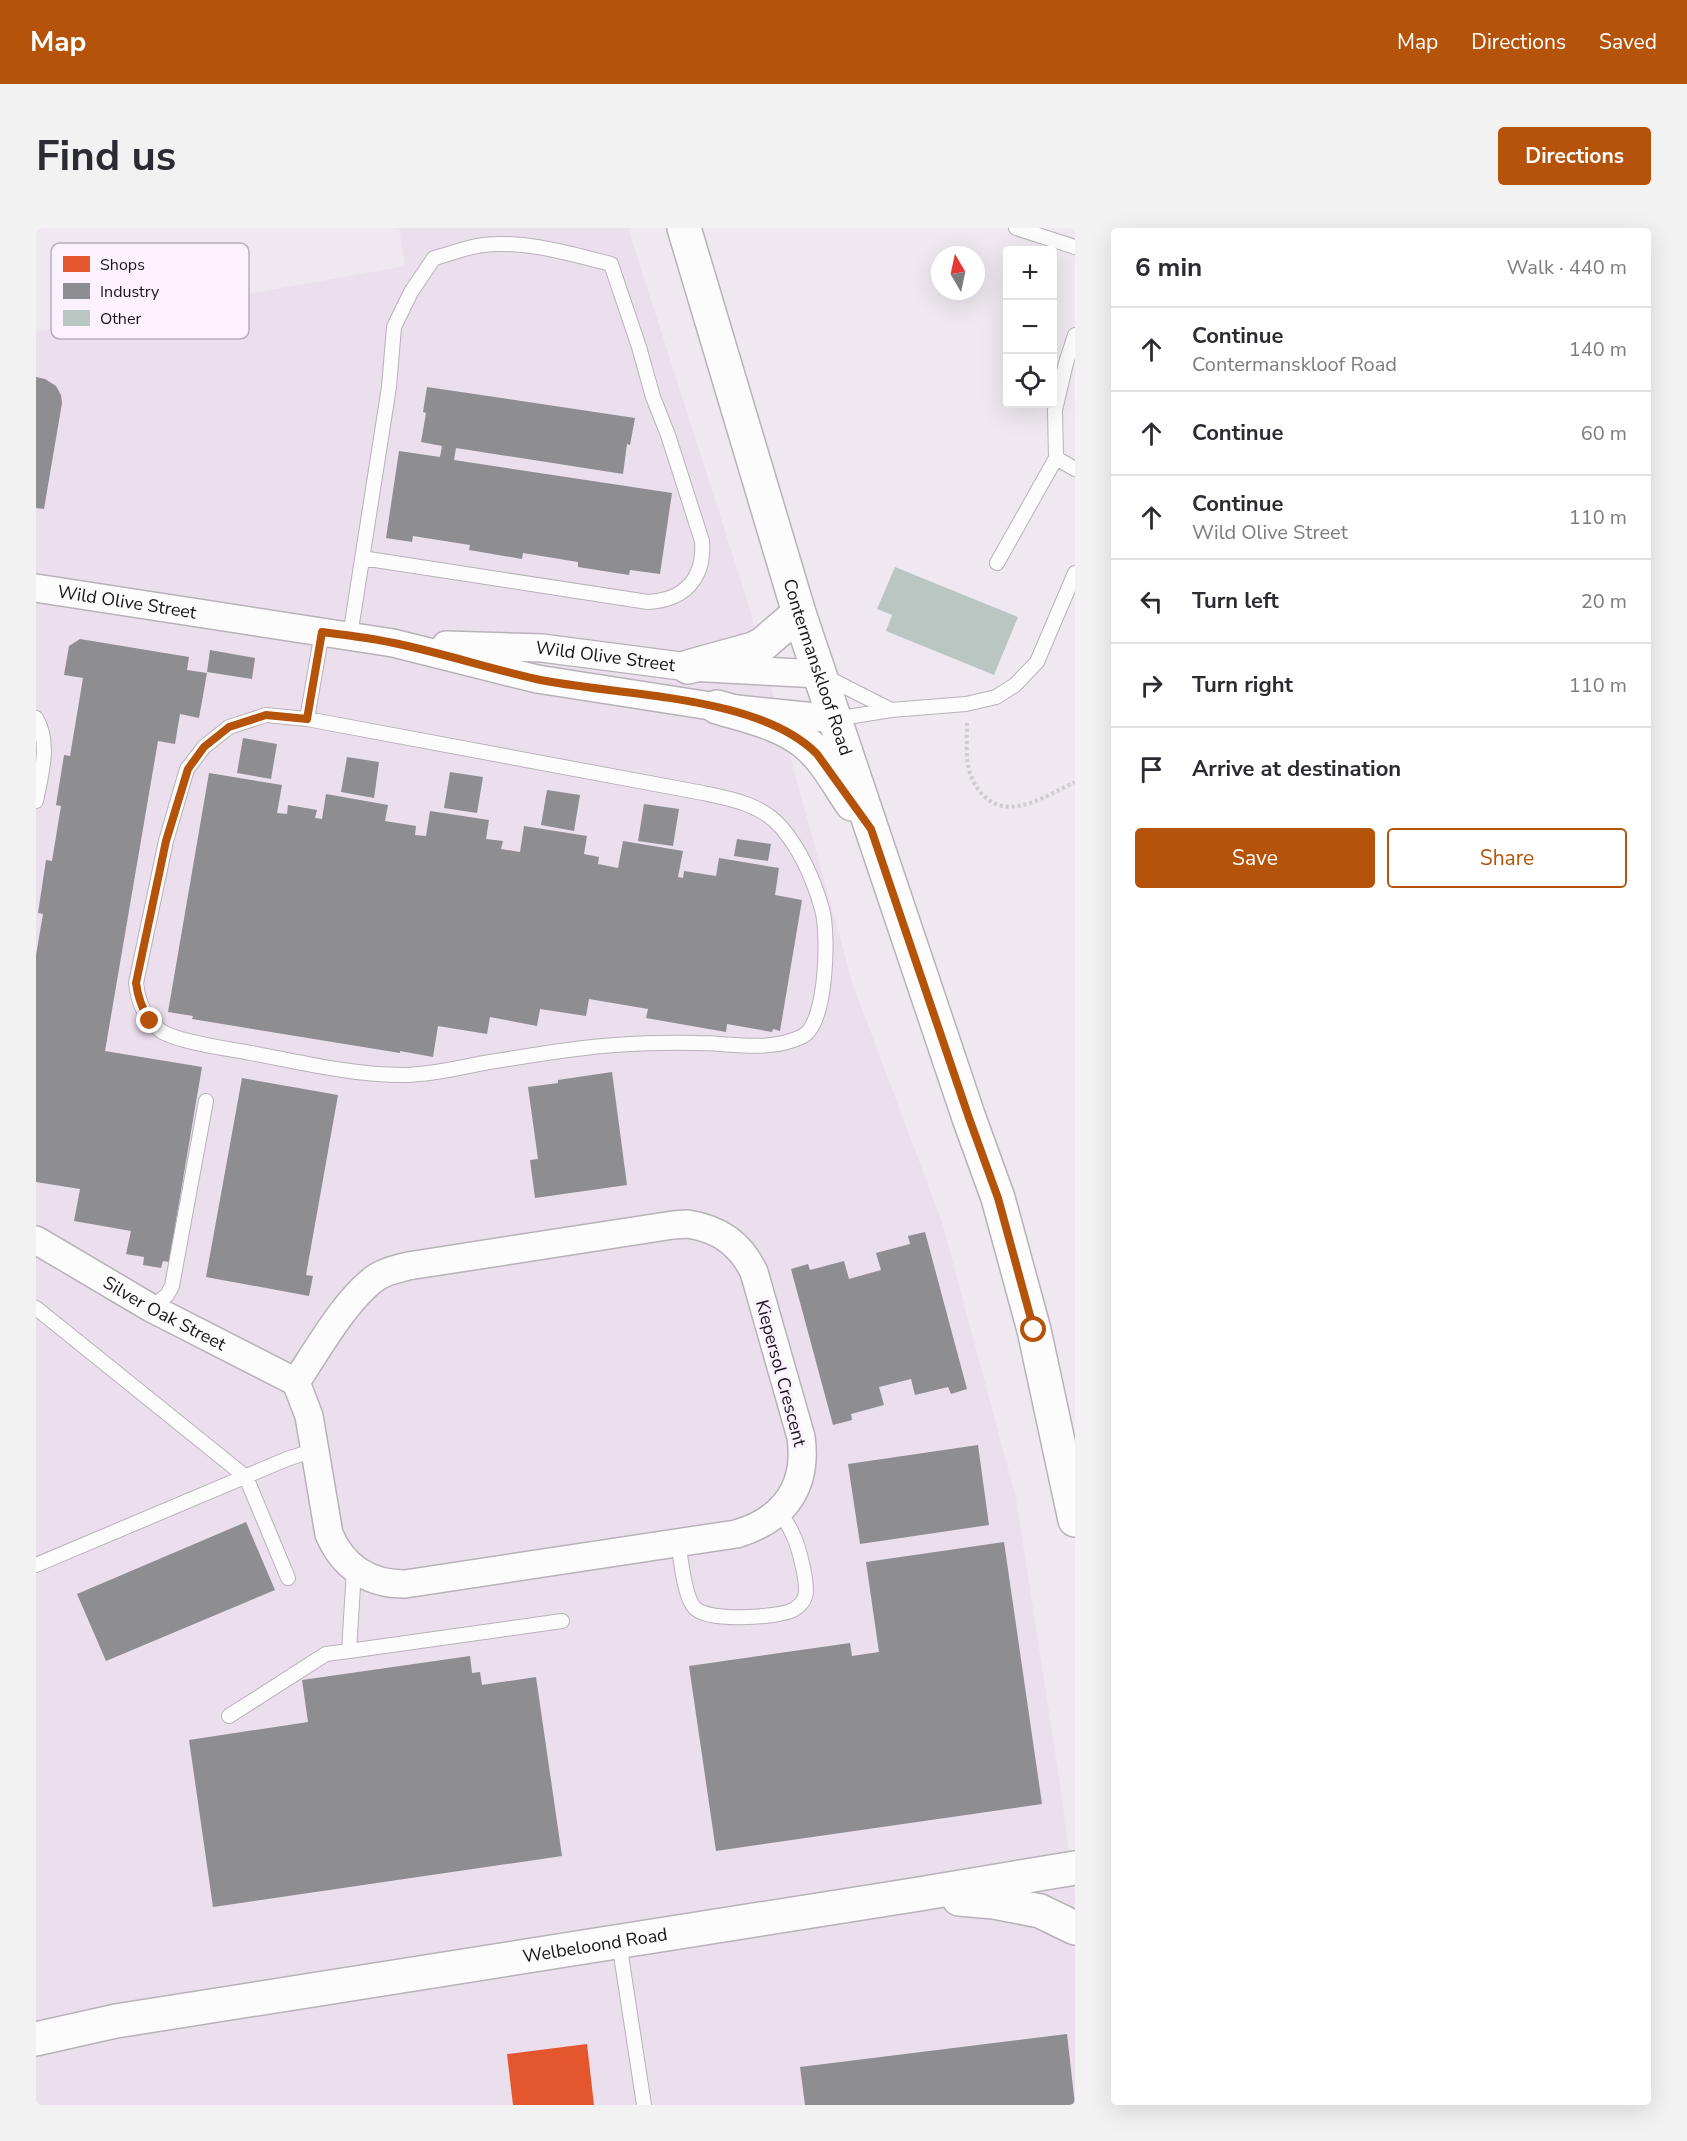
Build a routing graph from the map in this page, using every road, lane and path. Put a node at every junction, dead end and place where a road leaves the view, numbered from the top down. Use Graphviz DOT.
graph roads {
  1 [pos="684,228"];
  2 [pos="1016,228"];
  3 [pos="1075,247"];
  4 [pos="1075,335"];
  5 [pos="1056,458"];
  6 [pos="1075,469"];
  7 [pos="362,558"];
  8 [pos="997,563"];
  9 [pos="1075,573"];
  10 [pos="36,588"];
  11 [pos="799,613"];
  12 [pos="322,632"];
  13 [pos="350,636"];
  14 [pos="393,643"];
  15 [pos="698,668"];
  16 [pos="819,674"];
  17 [pos="966,704"];
  18 [pos="710,706"];
  19 [pos="891,710"];
  20 [pos="36,718"];
  21 [pos="307,719"];
  22 [pos="835,720"];
  23 [pos="1075,782"];
  24 [pos="36,801"];
  25 [pos="871,829"];
  26 [pos="206,1101"];
  27 [pos="36,1240"];
  28 [pos="36,1308"];
  29 [pos="151,1308"];
  30 [pos="296,1383"];
  31 [pos="315,1450"];
  32 [pos="246,1477"];
  33 [pos="779,1511"];
  34 [pos="1075,1520"];
  35 [pos="678,1542"];
  36 [pos="36,1565"];
  37 [pos="354,1570"];
  38 [pos="288,1578"];
  39 [pos="562,1621"];
  40 [pos="349,1651"];
  41 [pos="229,1716"];
  42 [pos="1075,1868"];
  43 [pos="913,1895"];
  44 [pos="1075,1928"];
  45 [pos="619,1942"];
  46 [pos="116,2021"];
  47 [pos="36,2022"];
  48 [pos="36,2039"];
  49 [pos="644,2105"];
  1 -- 11 [label="street, Contermanskloof Road"];
  2 -- 3 [label="lane"];
  4 -- 5 [label="lane"];
  5 -- 6 [label="lane"];
  5 -- 8 [label="lane"];
  7 -- 7 [label="lane"];
  7 -- 13 [label="lane"];
  9 -- 17 [label="lane"];
  10 -- 12 [label="street, Wild Olive Street"];
  11 -- 15 [label="street"];
  11 -- 16 [label="street, Contermanskloof Road"];
  12 -- 13 [label="street, Wild Olive Street"];
  12 -- 21 [label="lane"];
  13 -- 14 [label="street, Wild Olive Street"];
  14 -- 15 [label="street, Wild Olive Street"];
  14 -- 18 [label="street, Wild Olive Street"];
  15 -- 16 [label="street, Wild Olive Street"];
  15 -- 18 [label="street"];
  16 -- 19 [label="lane"];
  16 -- 22 [label="street, Contermanskloof Road"];
  17 -- 19 [label="lane"];
  17 -- 23 [label="path"];
  18 -- 22 [label="street, Wild Olive Street"];
  18 -- 25 [label="street"];
  19 -- 22 [label="lane"];
  20 -- 24 [label="lane"];
  21 -- 21 [label="lane"];
  22 -- 25 [label="street, Contermanskloof Road"];
  25 -- 34 [label="street, Contermanskloof Road"];
  26 -- 29 [label="lane"];
  27 -- 29 [label="street, Silver Oak Street"];
  28 -- 32 [label="lane"];
  29 -- 30 [label="street, Silver Oak Street"];
  30 -- 31 [label="street, Kiepersol Crescent"];
  30 -- 33 [label="street, Kiepersol Crescent"];
  31 -- 32 [label="lane"];
  31 -- 37 [label="street, Kiepersol Crescent"];
  32 -- 36 [label="lane"];
  32 -- 38 [label="lane"];
  33 -- 35 [label="street, Kiepersol Crescent"];
  33 -- 35 [label="lane"];
  35 -- 37 [label="street, Kiepersol Crescent"];
  37 -- 40 [label="lane"];
  39 -- 40 [label="lane"];
  40 -- 41 [label="lane"];
  42 -- 43 [label="street, Welbeloond Road"];
  43 -- 44 [label="street"];
  43 -- 45 [label="street, Welbeloond Road"];
  45 -- 46 [label="street, Welbeloond Road"];
  45 -- 49 [label="lane"];
  46 -- 47 [label="street, Welbeloond Road"];
  46 -- 48 [label="street, Welbeloond Road"];
}
